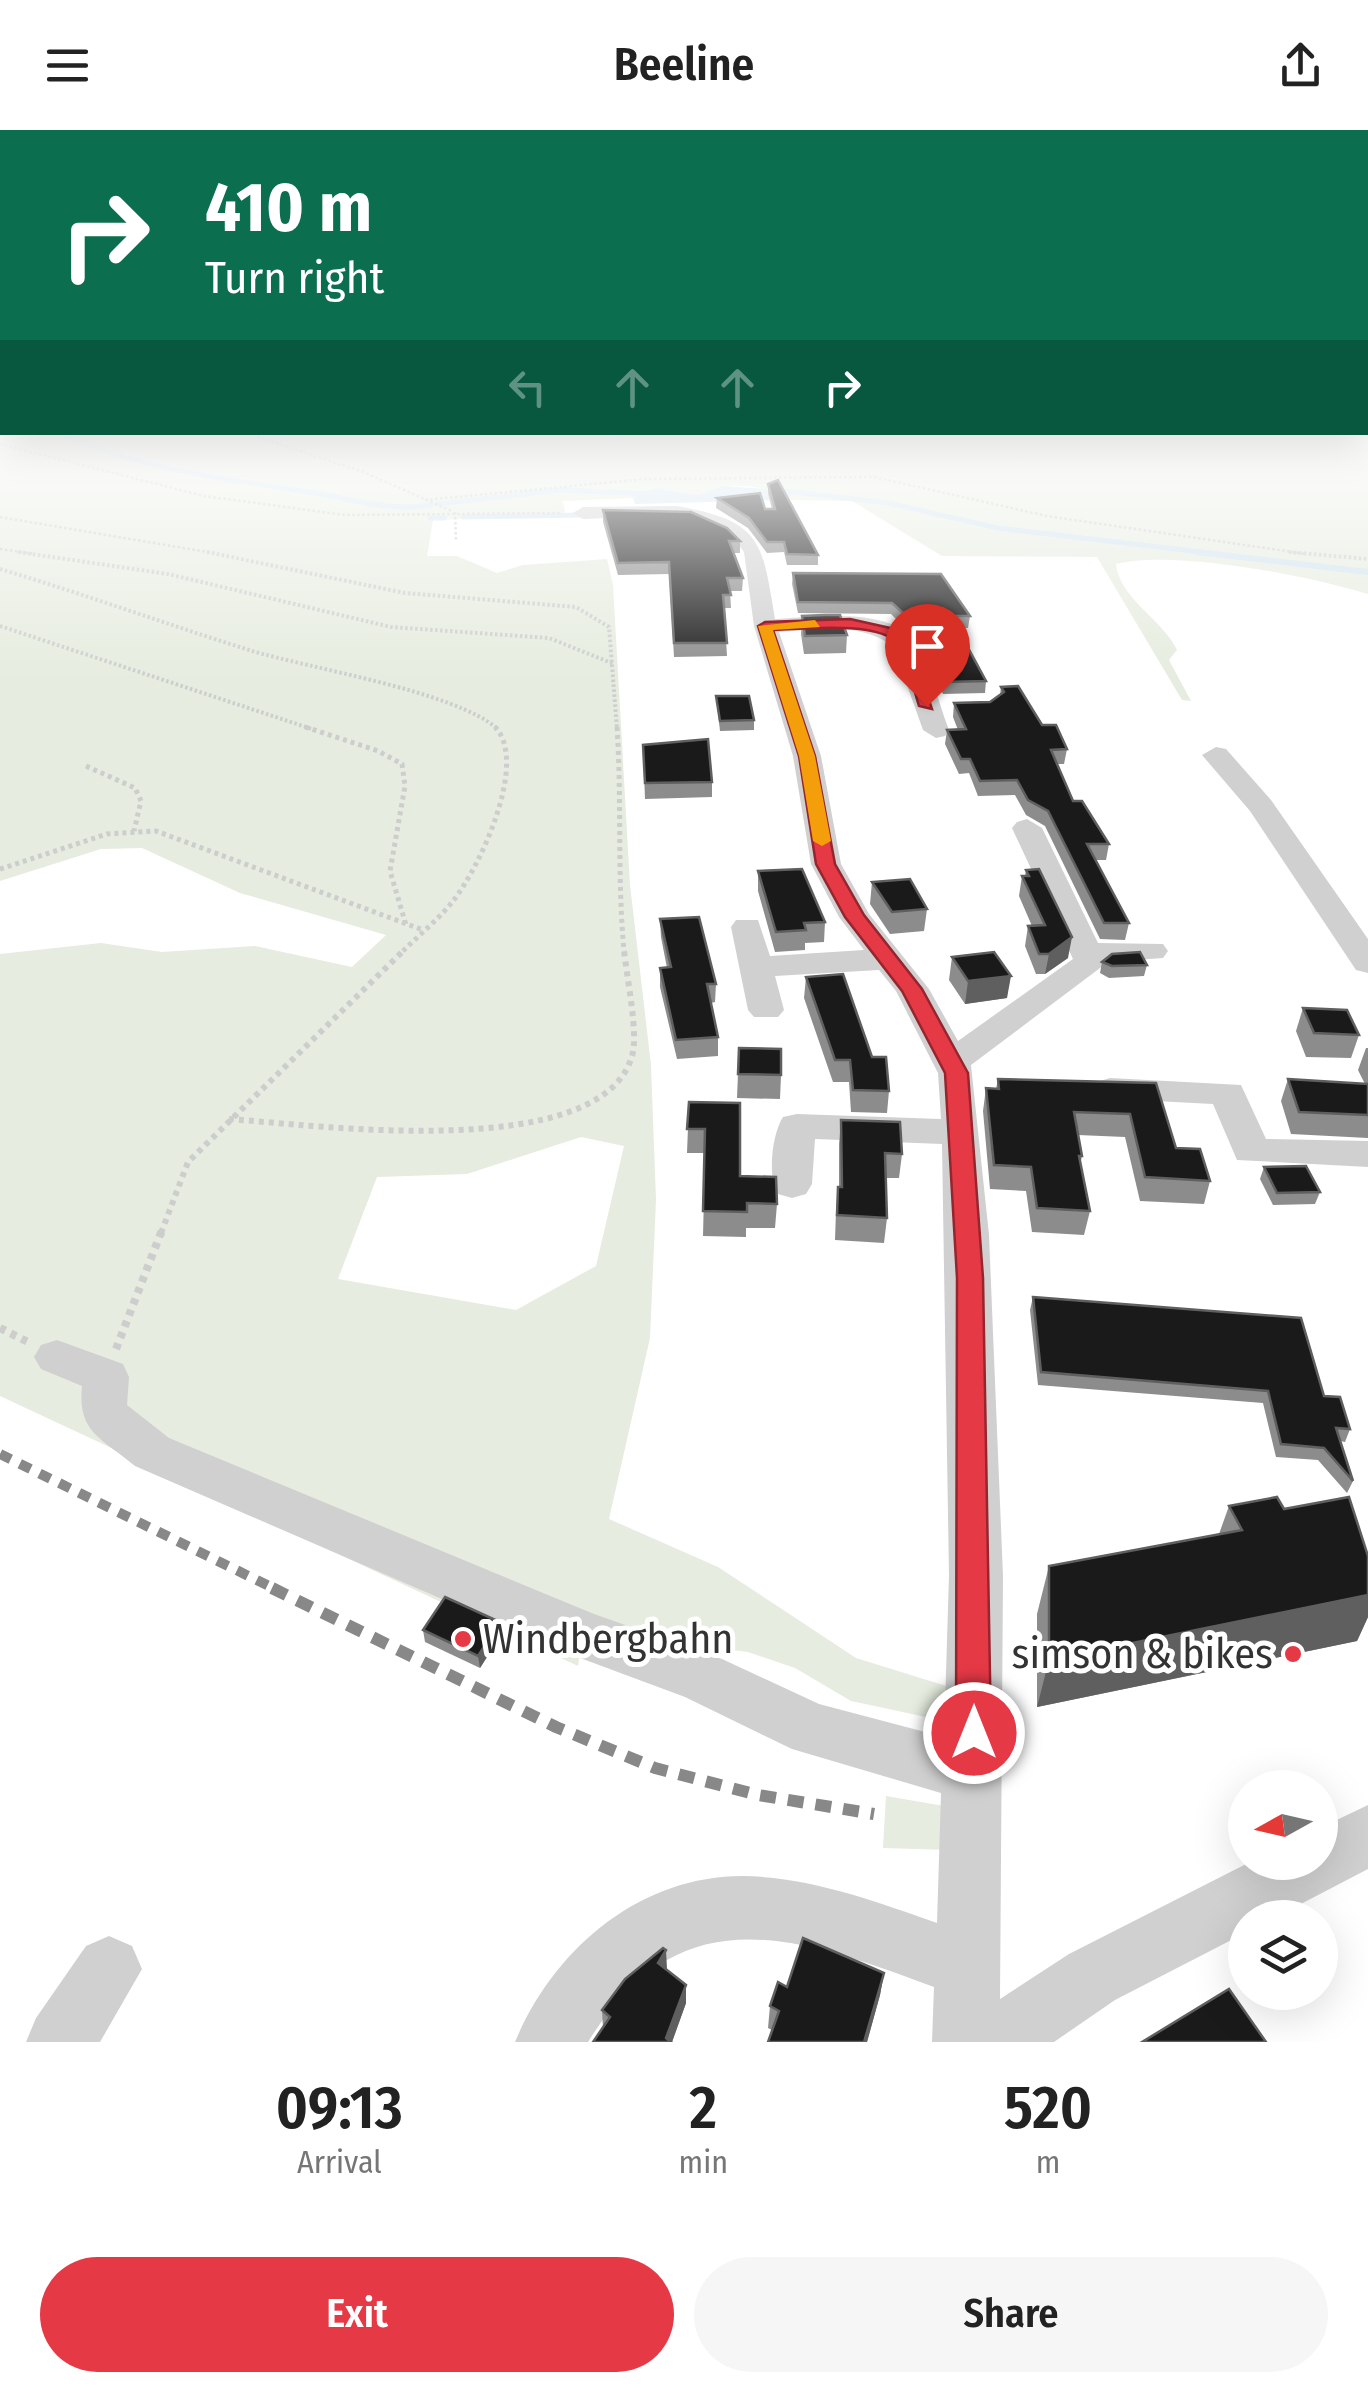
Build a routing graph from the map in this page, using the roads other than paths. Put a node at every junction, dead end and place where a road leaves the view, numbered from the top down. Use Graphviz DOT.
graph roads {
  1 [pos="583,513"];
  2 [pos="765,626"];
  3 [pos="937,714"];
  4 [pos="1216,755"];
  5 [pos="1027,828"];
  6 [pos="747,927"];
  7 [pos="1151,951"];
  8 [pos="1086,952"];
  9 [pos="888,959"];
  10 [pos="1368,963"];
  11 [pos="756,966"];
  12 [pos="766,1010"];
  13 [pos="955,1074"];
  14 [pos="996,1087"];
  15 [pos="1074,1089"];
  16 [pos="961,1132"];
  17 [pos="1368,1154"];
  18 [pos="792,1184"];
  19 [pos="82,1367"];
  20 [pos="973,1773"];
  21 [pos="1368,1836"];
  22 [pos="1338,1852"];
  23 [pos="1283,1880"];
  24 [pos="967,1966"];
  25 [pos="109,1969"];
  26 [pos="60,2042"];
  27 [pos="549,2042"];
  28 [pos="966,2042"];
  29 [pos="996,2042"];
  1 -- 2 [label="street"];
  2 -- 3 [label="street"];
  2 -- 9 [label="street"];
  4 -- 10 [label="street"];
  5 -- 8 [label="street"];
  6 -- 11 [label="street"];
  7 -- 8 [label="street"];
  8 -- 13 [label="street"];
  9 -- 11 [label="street"];
  9 -- 13 [label="street"];
  11 -- 12 [label="street"];
  13 -- 14 [label="street"];
  13 -- 16 [label="street"];
  15 -- 17 [label="street"];
  16 -- 18 [label="street"];
  16 -- 20 [label="street"];
  19 -- 20 [label="street"];
  20 -- 24 [label="street"];
  21 -- 22 [label="street"];
  23 -- 29 [label="street"];
  24 -- 27 [label="street"];
  24 -- 28 [label="street"];
  25 -- 26 [label="street"];
}
